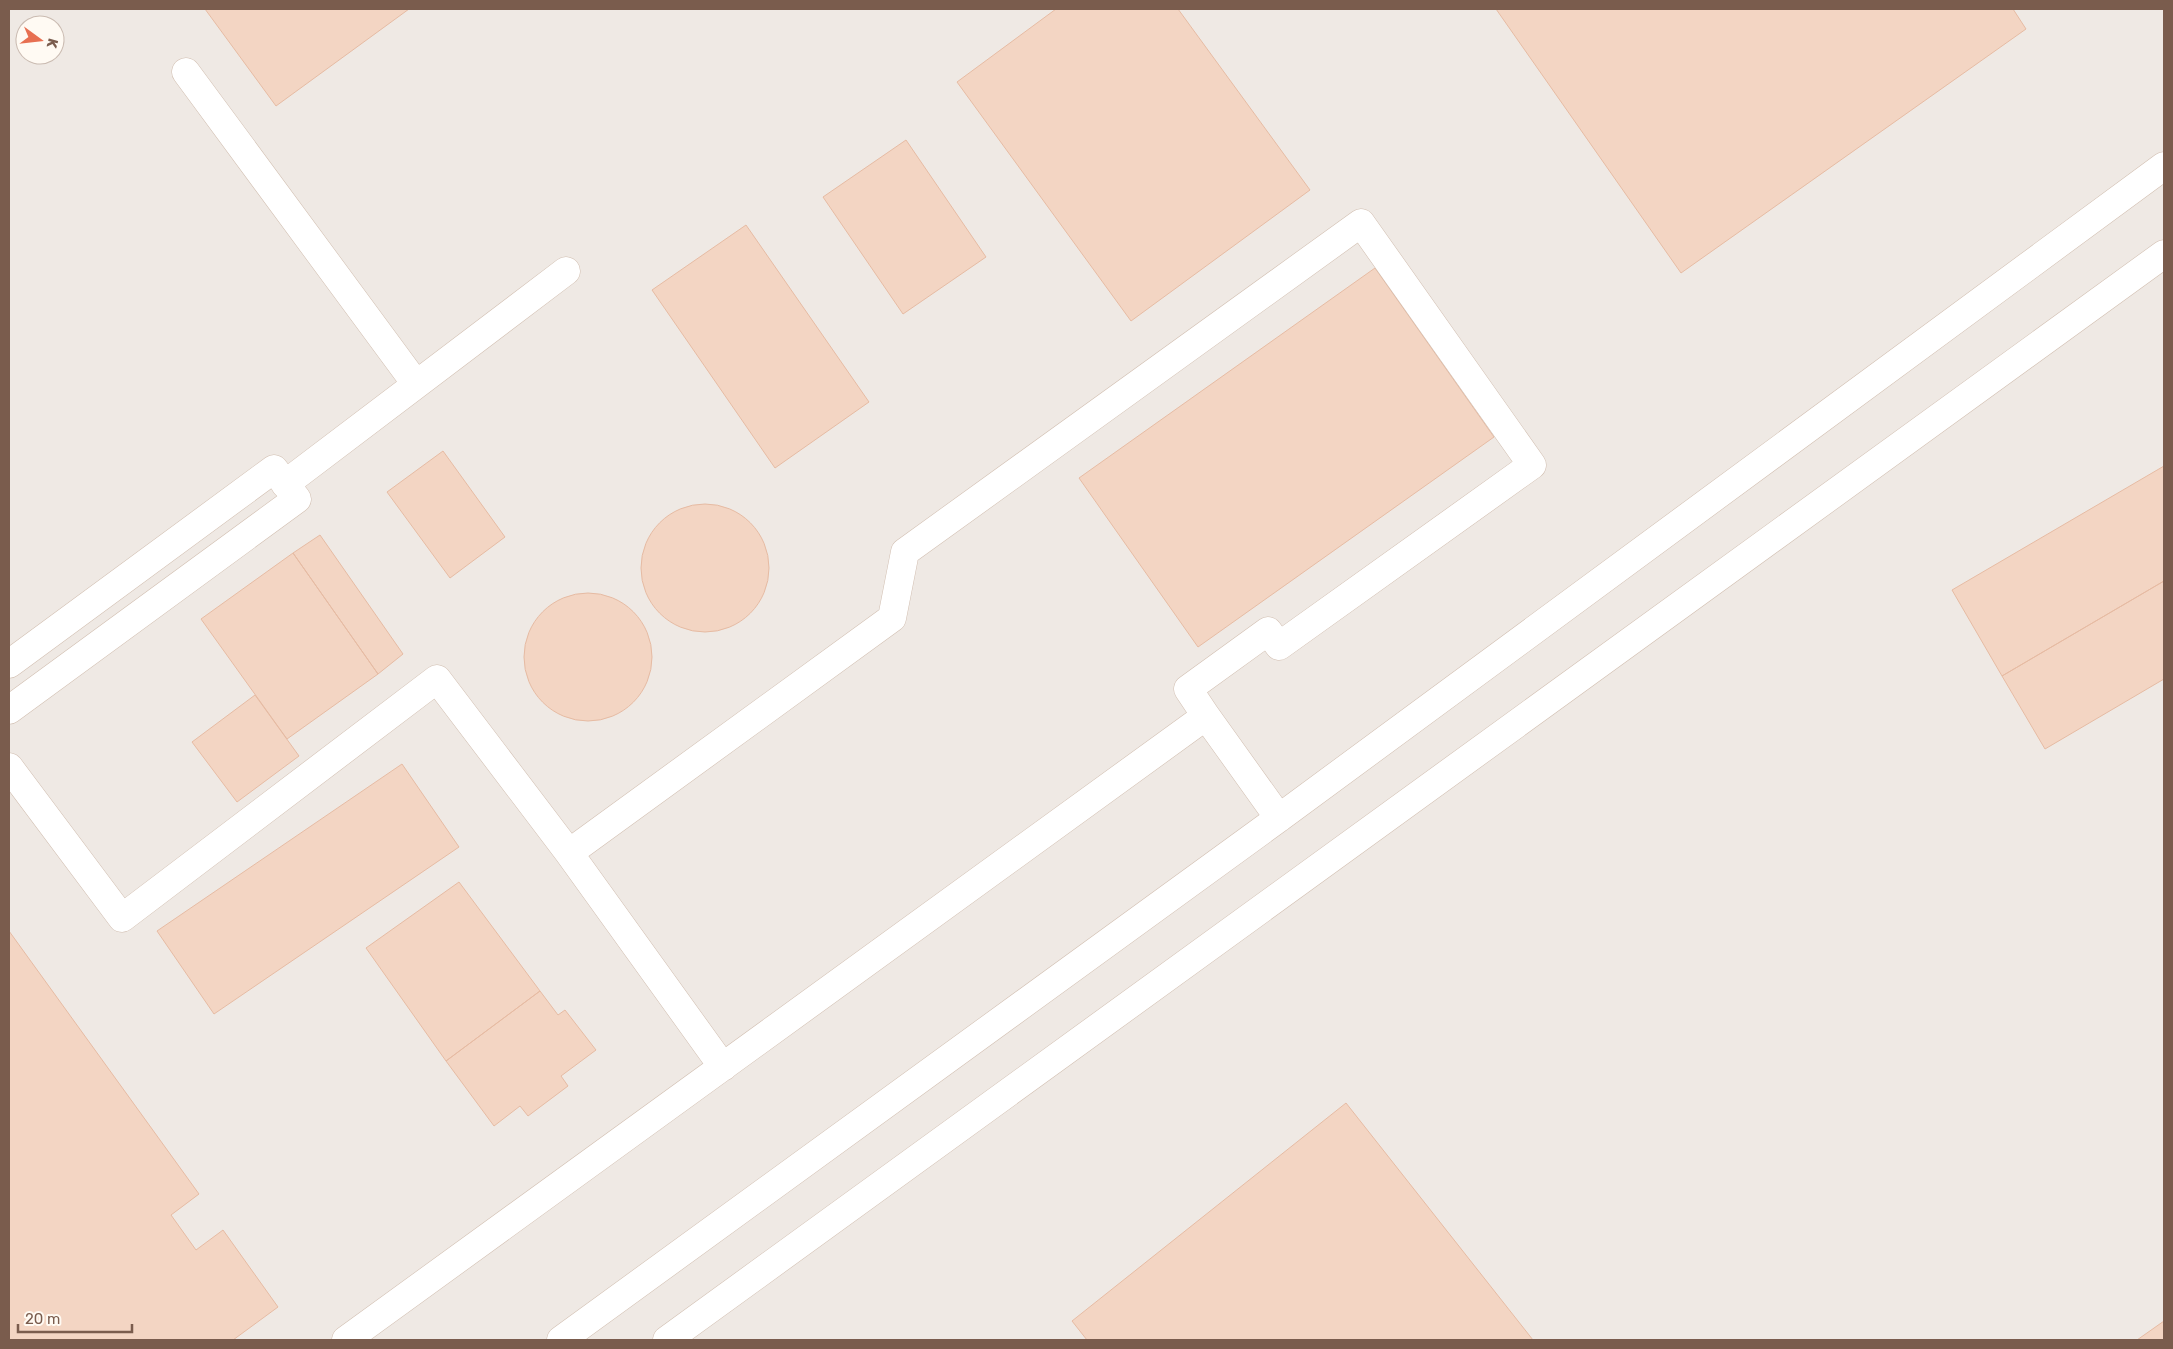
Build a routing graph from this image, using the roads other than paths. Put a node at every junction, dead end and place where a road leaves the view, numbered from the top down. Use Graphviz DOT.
graph roads {
  1 [pos="186,72"];
  2 [pos="2164,166"];
  3 [pos="2164,254"];
  4 [pos="566,271"];
  5 [pos="416,384"];
  6 [pos="286,484"];
  7 [pos="9,664"];
  8 [pos="9,710"];
  9 [pos="1206,716"];
  10 [pos="9,767"];
  11 [pos="1279,818"];
  12 [pos="569,853"];
  13 [pos="723,1067"];
  14 [pos="346,1340"];
  15 [pos="561,1340"];
  16 [pos="667,1340"];
  1 -- 5 [label="lane"];
  2 -- 11 [label="lane"];
  3 -- 16 [label="lane"];
  4 -- 5 [label="lane"];
  5 -- 6 [label="lane"];
  6 -- 7 [label="lane"];
  6 -- 8 [label="lane"];
  9 -- 11 [label="lane"];
  9 -- 12 [label="lane"];
  9 -- 13 [label="lane"];
  10 -- 12 [label="lane"];
  11 -- 15 [label="lane"];
  12 -- 13 [label="lane"];
  13 -- 14 [label="lane"];
}
